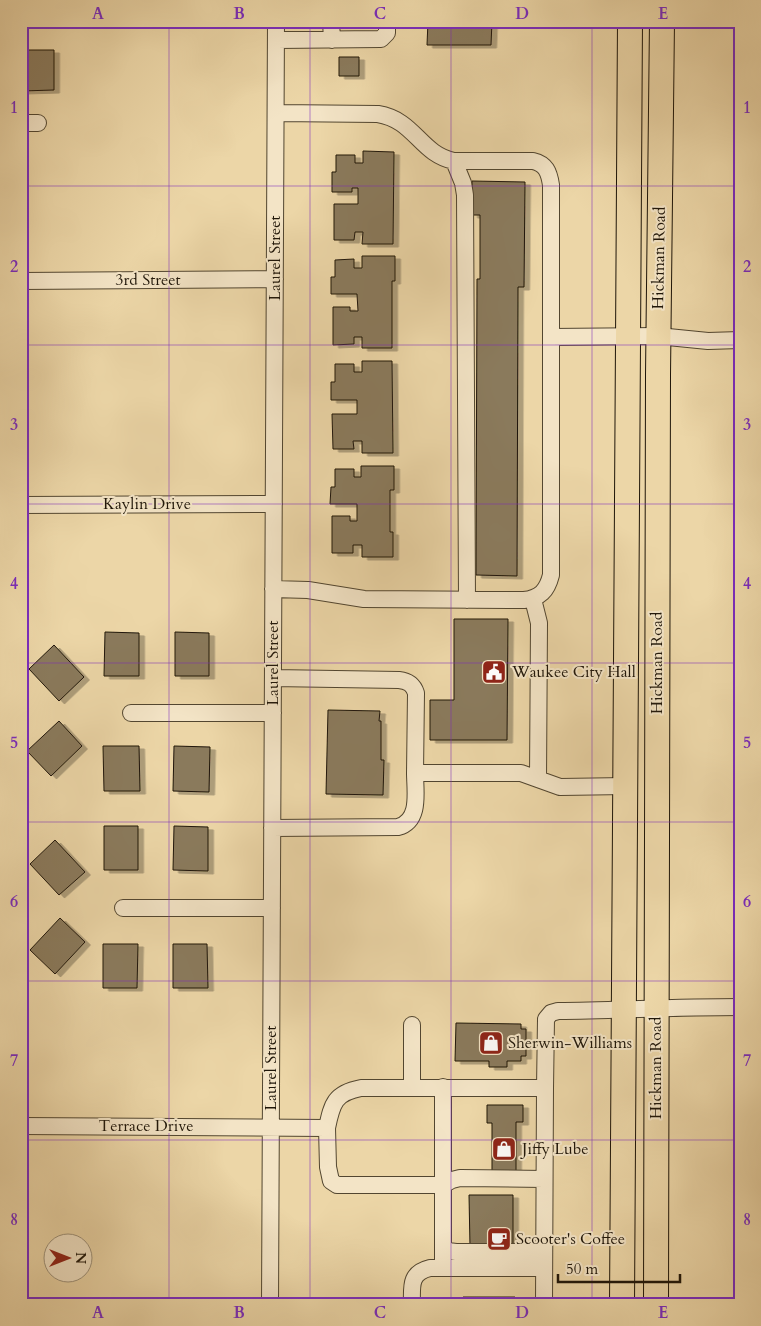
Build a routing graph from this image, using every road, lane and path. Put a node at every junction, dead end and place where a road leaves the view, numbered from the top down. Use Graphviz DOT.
graph roads {
  1 [pos="276,21"];
  2 [pos="331,21"];
  3 [pos="387,21"];
  4 [pos="630,21"];
  5 [pos="662,21"];
  6 [pos="276,40"];
  7 [pos="332,40"];
  8 [pos="276,113"];
  9 [pos="21,123"];
  10 [pos="38,123"];
  11 [pos="454,161"];
  12 [pos="275,279"];
  13 [pos="21,281"];
  14 [pos="658,336"];
  15 [pos="551,337"];
  16 [pos="628,337"];
  17 [pos="740,340"];
  18 [pos="274,504"];
  19 [pos="21,505"];
  20 [pos="273,589"];
  21 [pos="533,599"];
  22 [pos="467,600"];
  23 [pos="273,678"];
  24 [pos="131,712"];
  25 [pos="272,713"];
  26 [pos="415,773"];
  27 [pos="538,779"];
  28 [pos="626,786"];
  29 [pos="272,828"];
  30 [pos="123,908"];
  31 [pos="272,908"];
  32 [pos="740,1007"];
  33 [pos="656,1008"];
  34 [pos="625,1010"];
  35 [pos="412,1025"];
  36 [pos="412,1087"];
  37 [pos="443,1087"];
  38 [pos="544,1088"];
  39 [pos="21,1126"];
  40 [pos="271,1127"];
  41 [pos="327,1128"];
  42 [pos="544,1180"];
  43 [pos="443,1185"];
  44 [pos="443,1246"];
  45 [pos="544,1260"];
  46 [pos="443,1268"];
  47 [pos="270,1305"];
  48 [pos="412,1305"];
  49 [pos="544,1305"];
  50 [pos="622,1305"];
  51 [pos="656,1305"];
  1 -- 6 [label="street, Laurel Street"];
  2 -- 7 [label="street"];
  3 -- 7 [label="street"];
  4 -- 16 [label="highway, Hickman Road"];
  5 -- 14 [label="highway, Hickman Road"];
  6 -- 7 [label="street"];
  6 -- 8 [label="street, Laurel Street"];
  8 -- 11 [label="street"];
  8 -- 12 [label="street, Laurel Street"];
  9 -- 10 [label="street"];
  11 -- 15 [label="street"];
  11 -- 22 [label="street"];
  12 -- 13 [label="street, 3rd Street"];
  12 -- 18 [label="street, Laurel Street"];
  14 -- 16 [label="street"];
  14 -- 17 [label="street"];
  14 -- 33 [label="highway, Hickman Road"];
  15 -- 16 [label="street"];
  15 -- 21 [label="street"];
  16 -- 28 [label="highway, Hickman Road"];
  18 -- 19 [label="street, Kaylin Drive"];
  18 -- 20 [label="street, Laurel Street"];
  20 -- 22 [label="street"];
  20 -- 23 [label="street, Laurel Street"];
  21 -- 22 [label="street"];
  21 -- 27 [label="street"];
  23 -- 25 [label="street, Laurel Street"];
  23 -- 26 [label="street"];
  24 -- 25 [label="street"];
  25 -- 29 [label="street, Laurel Street"];
  26 -- 27 [label="street"];
  26 -- 29 [label="street"];
  27 -- 28 [label="street"];
  28 -- 34 [label="highway, Hickman Road"];
  29 -- 31 [label="street, Laurel Street"];
  30 -- 31 [label="street"];
  31 -- 40 [label="street, Laurel Street"];
  32 -- 33 [label="street"];
  33 -- 34 [label="street"];
  33 -- 51 [label="highway, Hickman Road"];
  34 -- 38 [label="street"];
  34 -- 50 [label="highway, Hickman Road"];
  35 -- 36 [label="street"];
  36 -- 37 [label="street"];
  36 -- 41 [label="street"];
  37 -- 38 [label="street"];
  37 -- 43 [label="street"];
  38 -- 42 [label="street"];
  39 -- 40 [label="street, Terrace Drive"];
  40 -- 41 [label="street, Terrace Drive"];
  40 -- 47 [label="street, Laurel Street"];
  41 -- 43 [label="street"];
  42 -- 43 [label="street"];
  42 -- 45 [label="street"];
  43 -- 44 [label="street"];
  44 -- 45 [label="street"];
  44 -- 46 [label="street"];
  45 -- 46 [label="street"];
  45 -- 49 [label="street"];
  46 -- 48 [label="street"];
}
